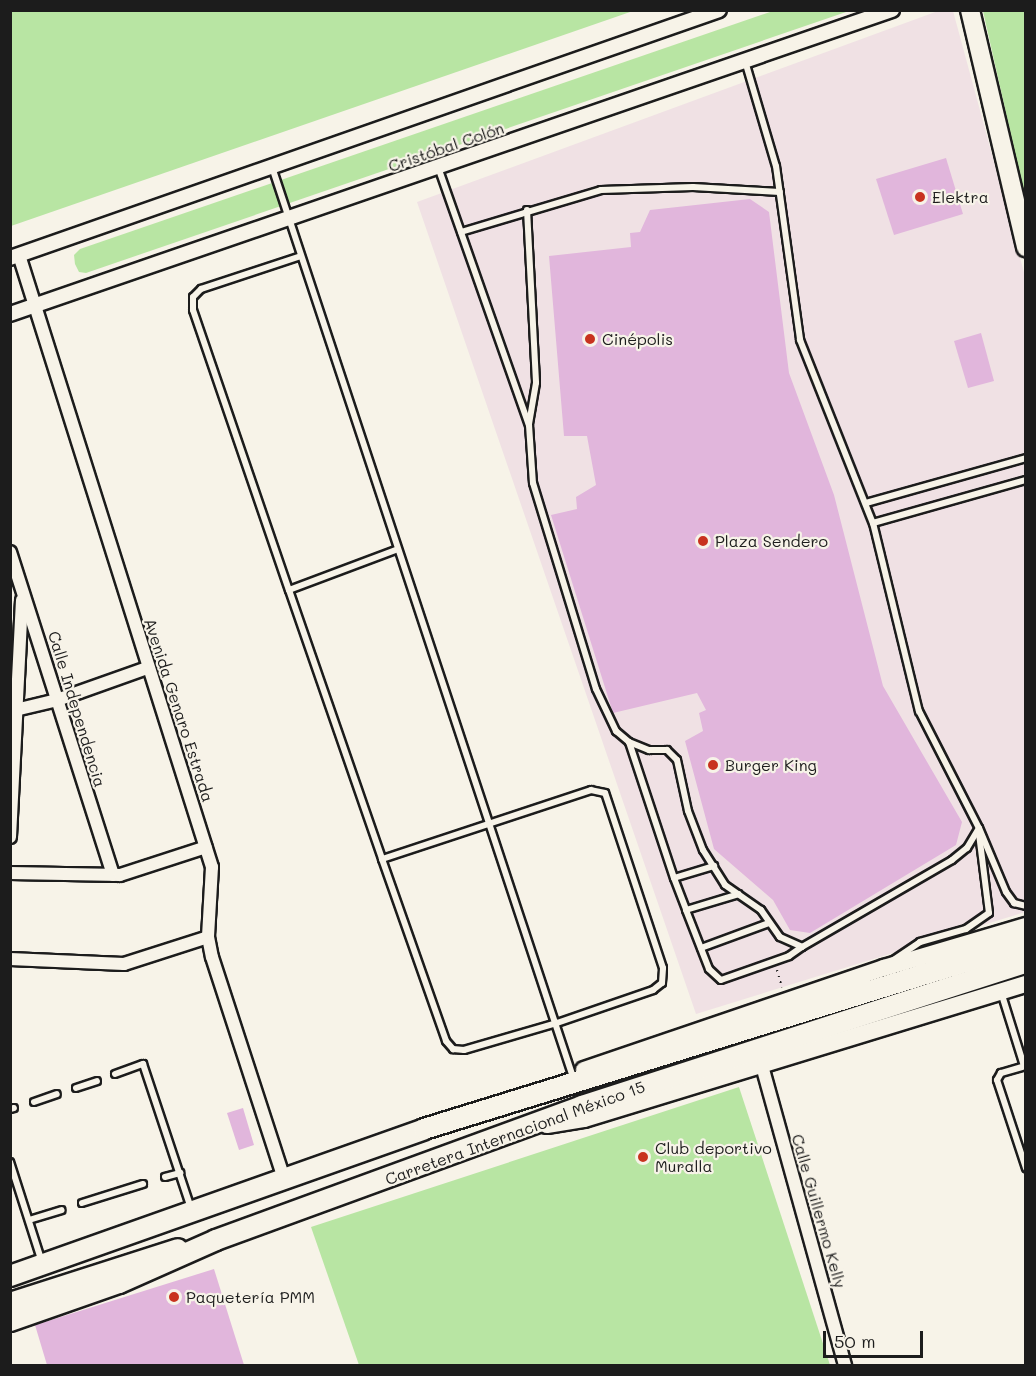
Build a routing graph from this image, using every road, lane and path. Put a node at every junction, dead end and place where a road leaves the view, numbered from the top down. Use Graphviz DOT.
graph roads {
  1 [pos="719,10"];
  2 [pos="892,10"];
  3 [pos="970,10"];
  4 [pos="745,61"];
  5 [pos="271,166"];
  6 [pos="438,167"];
  7 [pos="780,192"];
  8 [pos="527,210"];
  9 [pos="289,219"];
  10 [pos="461,232"];
  11 [pos="1026,247"];
  12 [pos="15,256"];
  13 [pos="301,256"];
  14 [pos="35,306"];
  15 [pos="10,314"];
  16 [pos="529,425"];
  17 [pos="1026,458"];
  18 [pos="1026,480"];
  19 [pos="866,503"];
  20 [pos="873,524"];
  21 [pos="398,549"];
  22 [pos="10,552"];
  23 [pos="23,590"];
  24 [pos="289,590"];
  25 [pos="147,668"];
  26 [pos="57,700"];
  27 [pos="14,711"];
  28 [pos="629,742"];
  29 [pos="490,822"];
  30 [pos="979,828"];
  31 [pos="10,837"];
  32 [pos="206,847"];
  33 [pos="382,858"];
  34 [pos="714,866"];
  35 [pos="10,873"];
  36 [pos="113,875"];
  37 [pos="674,878"];
  38 [pos="740,894"];
  39 [pos="1026,906"];
  40 [pos="686,910"];
  41 [pos="769,923"];
  42 [pos="1026,926"];
  43 [pos="208,937"];
  44 [pos="1026,943"];
  45 [pos="701,948"];
  46 [pos="801,948"];
  47 [pos="10,959"];
  48 [pos="774,961"];
  49 [pos="1026,963"];
  50 [pos="884,968"];
  51 [pos="1026,984"];
  52 [pos="1001,992"];
  53 [pos="786,1002"];
  54 [pos="557,1023"];
  55 [pos="738,1043"];
  56 [pos="762,1066"];
  57 [pos="1024,1066"];
  58 [pos="115,1074"];
  59 [pos="572,1074"];
  60 [pos="97,1081"];
  61 [pos="76,1088"];
  62 [pos="57,1094"];
  63 [pos="512,1101"];
  64 [pos="34,1102"];
  65 [pos="522,1129"];
  66 [pos="10,1162"];
  67 [pos="1026,1168"];
  68 [pos="180,1173"];
  69 [pos="165,1177"];
  70 [pos="284,1179"];
  71 [pos="143,1184"];
  72 [pos="82,1203"];
  73 [pos="61,1210"];
  74 [pos="193,1211"];
  75 [pos="29,1220"];
  76 [pos="216,1240"];
  77 [pos="44,1266"];
  78 [pos="10,1276"];
  79 [pos="10,1303"];
  80 [pos="10,1321"];
  81 [pos="845,1365"];
  1 -- 5 [label="street"];
  2 -- 4 [label="street, Cristóbal Colón"];
  3 -- 11 [label="main road"];
  4 -- 6 [label="street, Cristóbal Colón"];
  4 -- 7 [label="lane"];
  5 -- 9 [label="lane"];
  5 -- 12 [label="street"];
  6 -- 9 [label="street, Cristóbal Colón"];
  6 -- 10 [label="lane"];
  7 -- 8 [label="lane"];
  7 -- 19 [label="lane"];
  8 -- 10 [label="lane"];
  8 -- 16 [label="lane"];
  9 -- 13 [label="lane"];
  9 -- 14 [label="street, Cristóbal Colón"];
  10 -- 16 [label="lane"];
  12 -- 14 [label="street, Avenida Genaro Estrada"];
  13 -- 21 [label="lane"];
  13 -- 24 [label="lane"];
  14 -- 15 [label="street, Cristóbal Colón"];
  14 -- 25 [label="street, Avenida Genaro Estrada"];
  16 -- 28 [label="lane"];
  17 -- 19 [label="lane"];
  18 -- 20 [label="lane"];
  19 -- 20 [label="lane"];
  20 -- 30 [label="lane"];
  21 -- 24 [label="lane"];
  21 -- 29 [label="lane"];
  22 -- 23 [label="street, Calle Independencia"];
  23 -- 26 [label="street, Calle Independencia"];
  23 -- 27 [label="street"];
  24 -- 33 [label="lane"];
  25 -- 26 [label="street"];
  25 -- 32 [label="street, Avenida Genaro Estrada"];
  26 -- 27 [label="street"];
  26 -- 36 [label="street, Calle Independencia"];
  27 -- 31 [label="street"];
  28 -- 34 [label="lane"];
  28 -- 37 [label="lane"];
  29 -- 33 [label="lane"];
  29 -- 54 [label="lane"];
  29 -- 54 [label="lane"];
  30 -- 39 [label="lane"];
  30 -- 46 [label="lane"];
  30 -- 50 [label="lane"];
  32 -- 36 [label="street"];
  32 -- 43 [label="street, Avenida Genaro Estrada"];
  33 -- 54 [label="lane"];
  34 -- 37 [label="lane"];
  34 -- 38 [label="lane"];
  35 -- 36 [label="street"];
  37 -- 40 [label="lane"];
  38 -- 40 [label="lane"];
  38 -- 41 [label="lane"];
  40 -- 45 [label="lane"];
  41 -- 45 [label="lane"];
  41 -- 46 [label="lane"];
  42 -- 50 [label="main road"];
  43 -- 47 [label="street"];
  43 -- 70 [label="street, Avenida Genaro Estrada"];
  44 -- 55 [label="highway, Carretera Internacional México 15"];
  45 -- 48 [label="lane"];
  46 -- 48 [label="lane"];
  48 -- 53 [label="path"];
  49 -- 55 [label="highway, Carretera Internacional México 15"];
  50 -- 53 [label="main road"];
  51 -- 52 [label="main road"];
  52 -- 56 [label="main road"];
  52 -- 57 [label="lane"];
  53 -- 59 [label="main road"];
  54 -- 59 [label="lane"];
  55 -- 63 [label="highway, Carretera Internacional México 15"];
  55 -- 65 [label="highway, Carretera Internacional México 15"];
  56 -- 65 [label="main road"];
  56 -- 81 [label="street, Calle Guillermo Kelly"];
  57 -- 67 [label="lane"];
  58 -- 68 [label="lane"];
  59 -- 63 [label="main road"];
  60 -- 61 [label="lane"];
  62 -- 64 [label="lane"];
  63 -- 70 [label="highway, Carretera Internacional México 15"];
  65 -- 76 [label="highway, Carretera Internacional México 15"];
  66 -- 75 [label="lane"];
  68 -- 69 [label="lane"];
  68 -- 74 [label="lane"];
  70 -- 74 [label="highway, Carretera Internacional México 15"];
  71 -- 72 [label="lane"];
  73 -- 75 [label="lane"];
  74 -- 77 [label="highway, Carretera Internacional México 15"];
  75 -- 77 [label="lane"];
  76 -- 79 [label="highway"];
  76 -- 80 [label="highway, Carretera Internacional México 15"];
  77 -- 78 [label="highway, Carretera Internacional México 15"];
}
